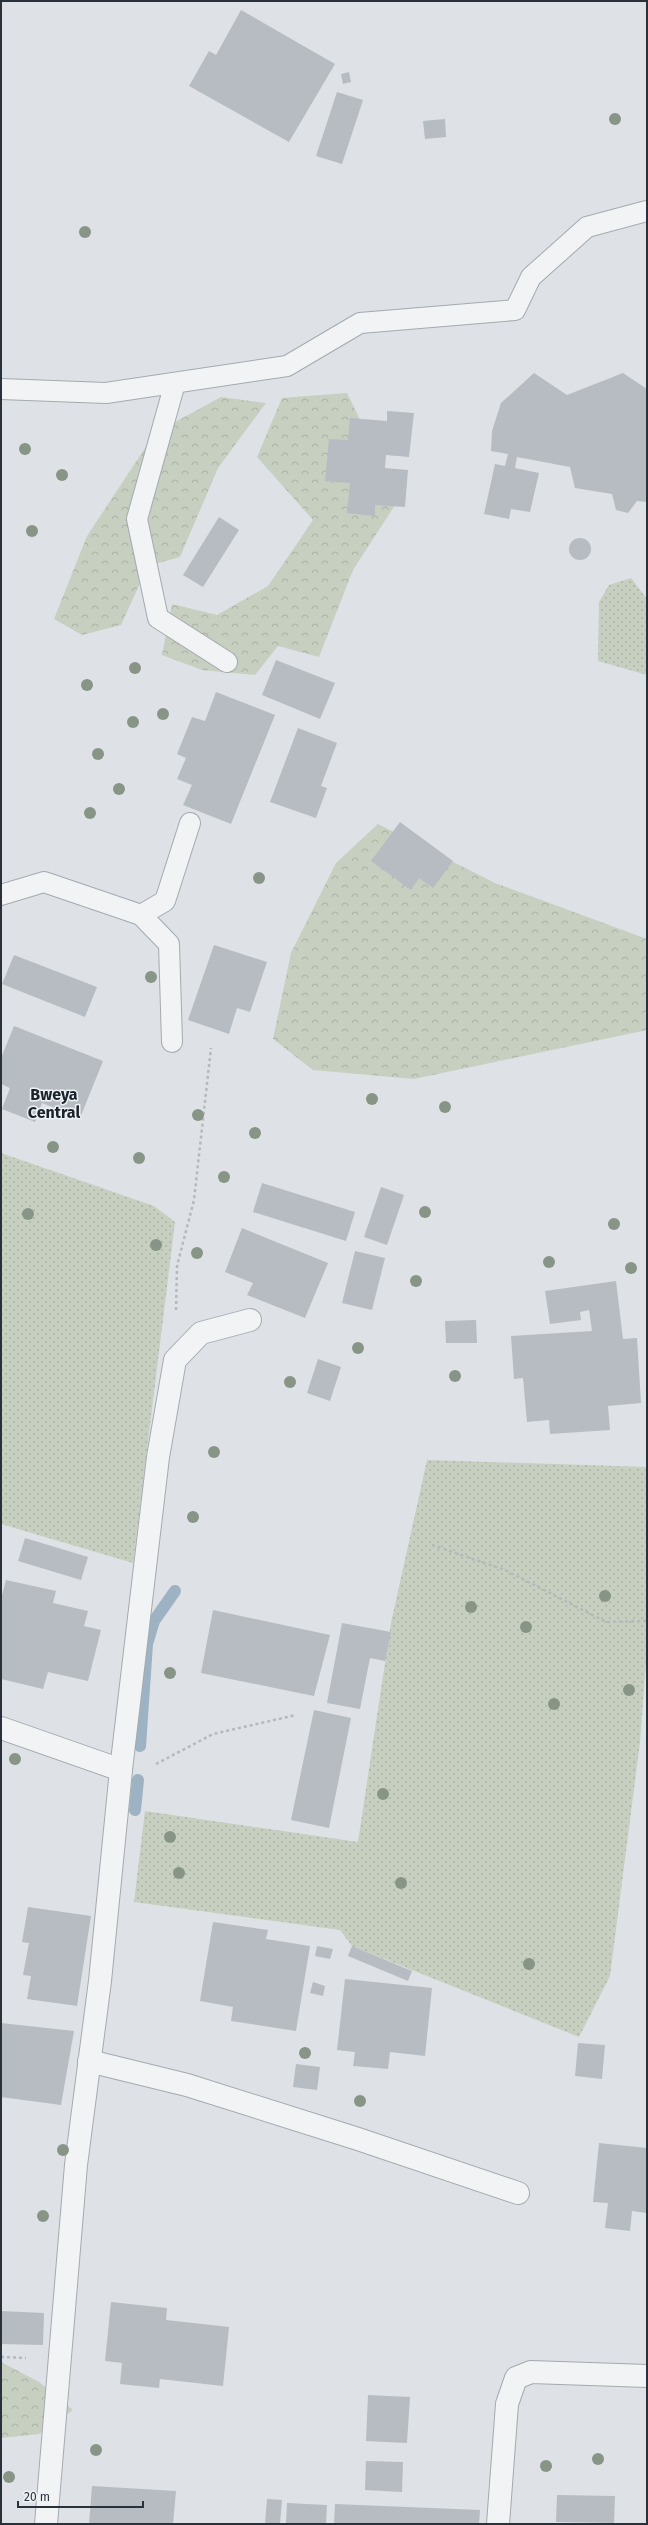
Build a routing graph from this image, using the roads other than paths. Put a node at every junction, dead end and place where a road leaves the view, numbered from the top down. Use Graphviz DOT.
graph roads {
  1 [pos="647,211"];
  2 [pos="175,383"];
  3 [pos="1,389"];
  4 [pos="227,662"];
  5 [pos="190,822"];
  6 [pos="1,895"];
  7 [pos="142,915"];
  8 [pos="172,1042"];
  9 [pos="250,1320"];
  10 [pos="1,1728"];
  11 [pos="121,1776"];
  12 [pos="89,2061"];
  13 [pos="518,2193"];
  14 [pos="647,2376"];
  15 [pos="46,2524"];
  16 [pos="498,2524"];
  1 -- 2 [label="lane"];
  2 -- 3 [label="lane"];
  2 -- 4 [label="lane"];
  5 -- 7 [label="lane"];
  6 -- 7 [label="lane"];
  7 -- 8 [label="lane"];
  9 -- 11 [label="street"];
  10 -- 11 [label="street"];
  11 -- 12 [label="street"];
  12 -- 13 [label="street"];
  12 -- 15 [label="street"];
  14 -- 16 [label="street"];
}
